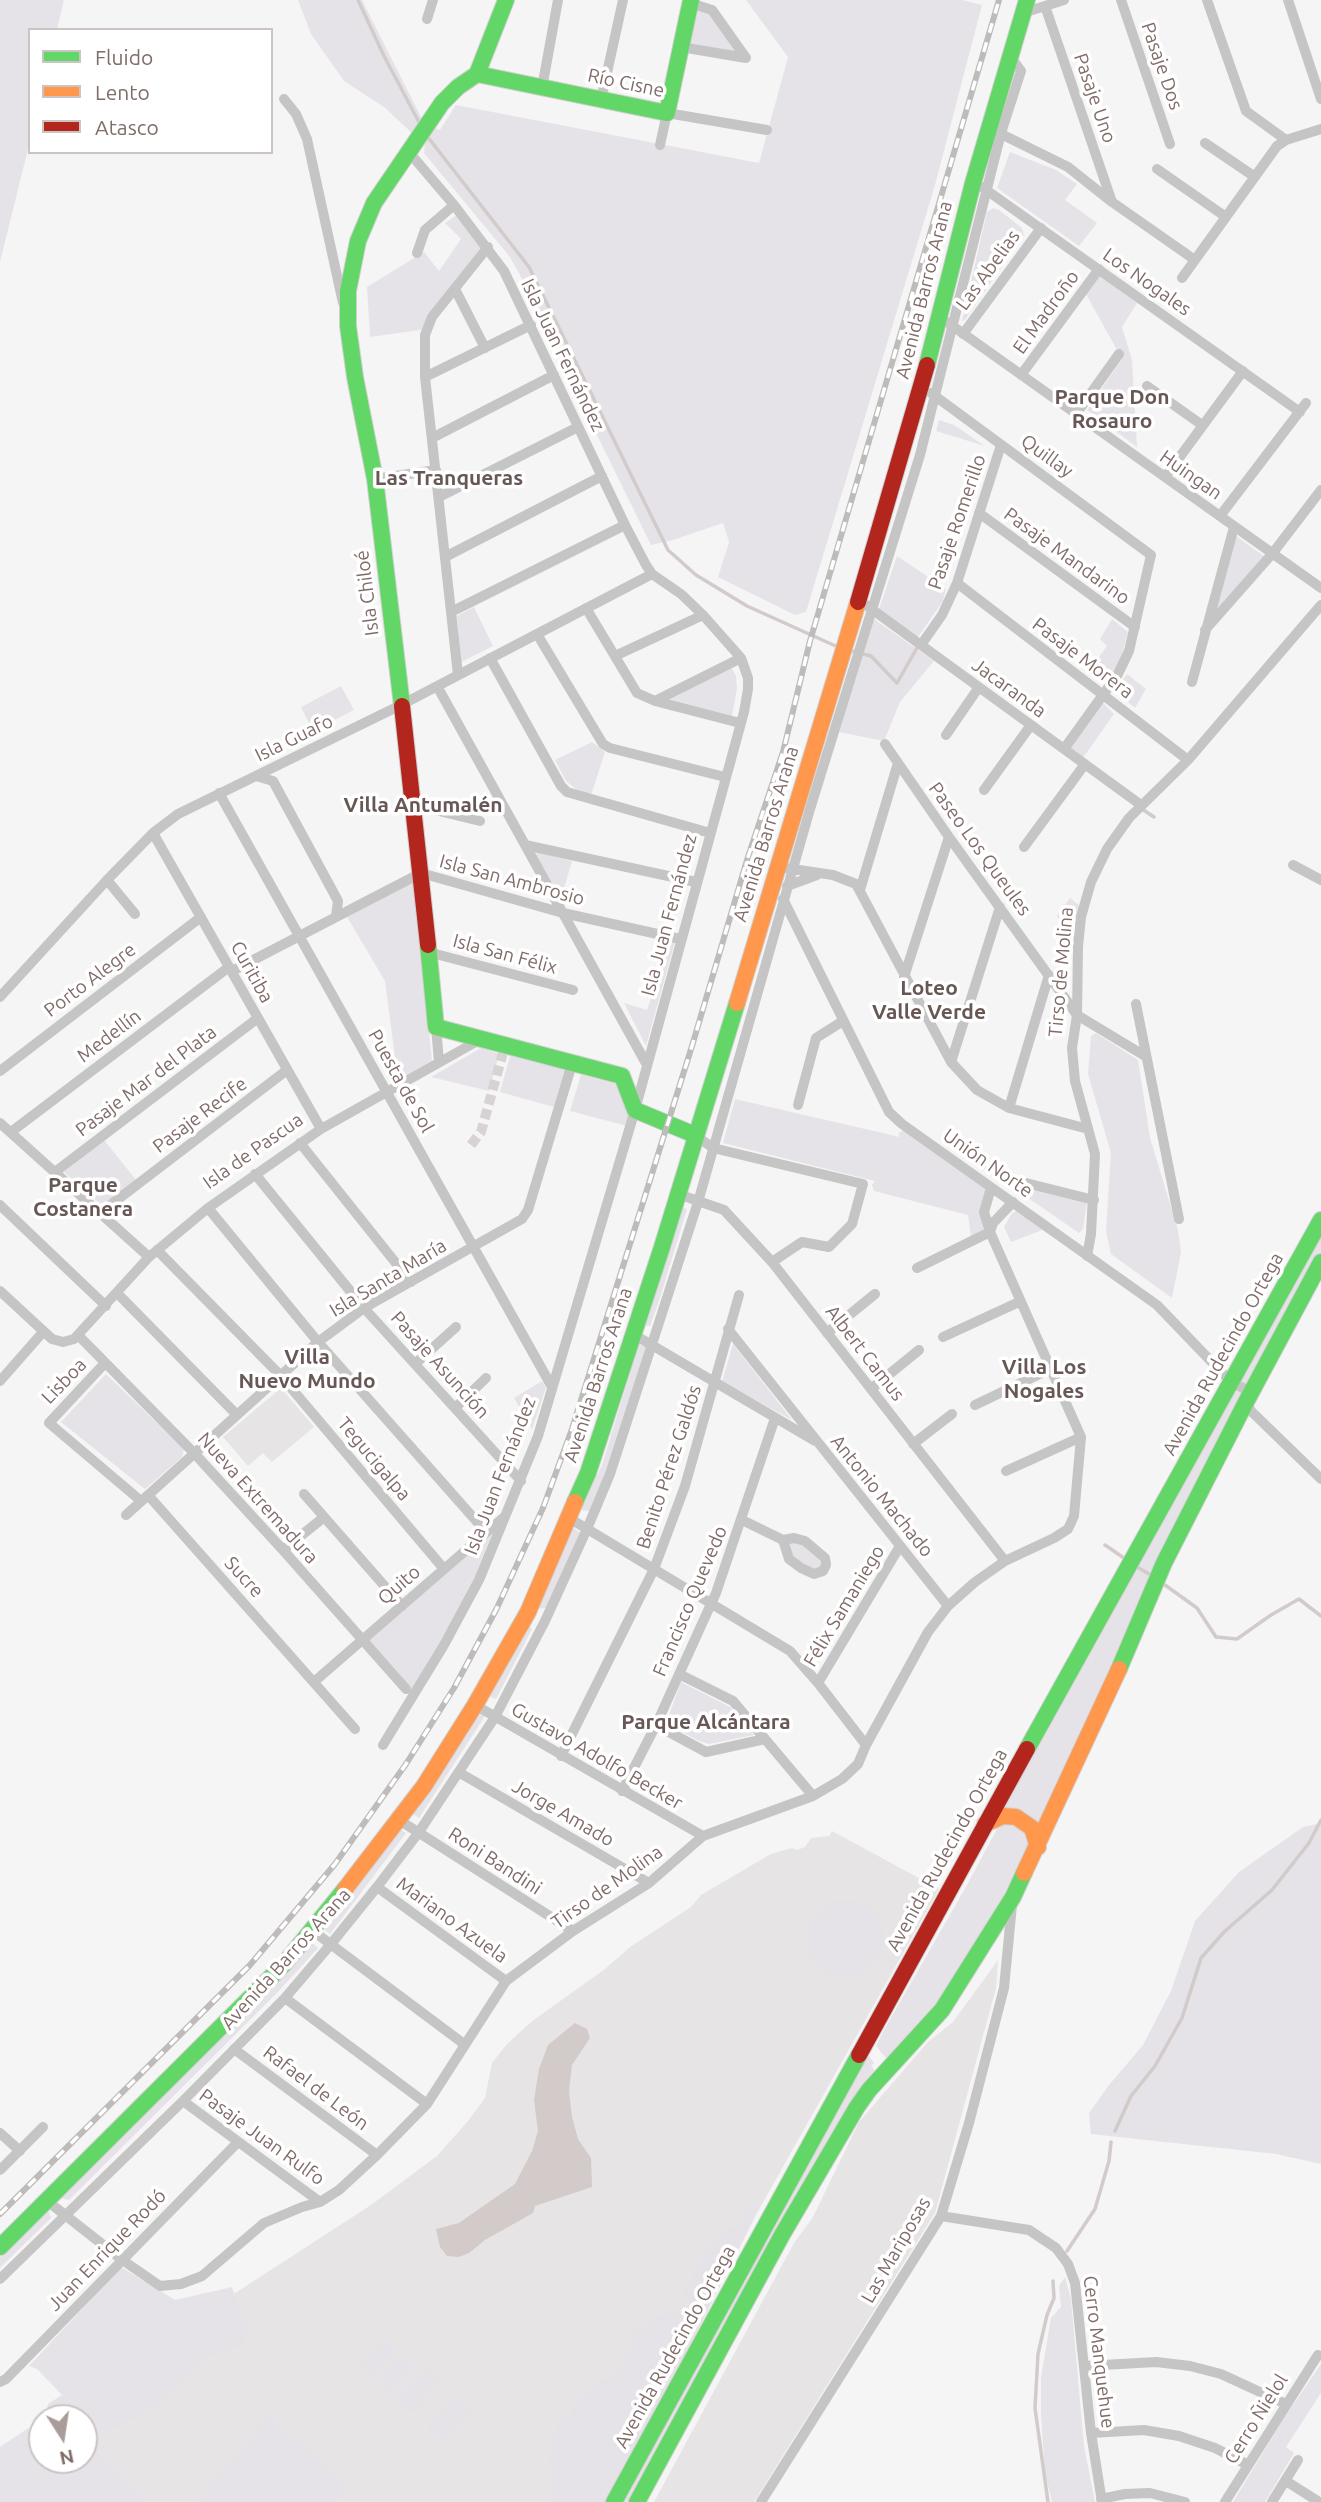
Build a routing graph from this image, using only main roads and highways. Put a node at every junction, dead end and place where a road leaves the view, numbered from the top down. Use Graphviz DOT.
graph roads {
  1 [pos="506,0"];
  2 [pos="691,1"];
  3 [pos="1025,7"];
  4 [pos="477,74"];
  5 [pos="695,1135"];
  6 [pos="1321,1220"];
  7 [pos="1321,1262"];
  8 [pos="985,1824"];
  9 [pos="1038,1847"];
  10 [pos="882,2012"];
  11 [pos="891,2066"];
  12 [pos="0,2247"];
  13 [pos="614,2502"];
  14 [pos="637,2502"];
  1 -- 4 [label="main road"];
  2 -- 4 [label="main road, Río Cisne"];
  3 -- 5 [label="main road, Avenida Barros Arana"];
  4 -- 5 [label="main road, Isla Chiloé"];
  5 -- 12 [label="main road, Avenida Barros Arana"];
  6 -- 8 [label="main road, Avenida Rudecindo Ortega"];
  7 -- 9 [label="main road, Avenida Rudecindo Ortega"];
  8 -- 9 [label="main road"];
  8 -- 10 [label="main road, Avenida Rudecindo Ortega"];
  9 -- 11 [label="main road, Avenida Rudecindo Ortega"];
  10 -- 11 [label="main road"];
  10 -- 13 [label="main road, Avenida Rudecindo Ortega"];
  11 -- 14 [label="main road, Avenida Rudecindo Ortega"];
}
